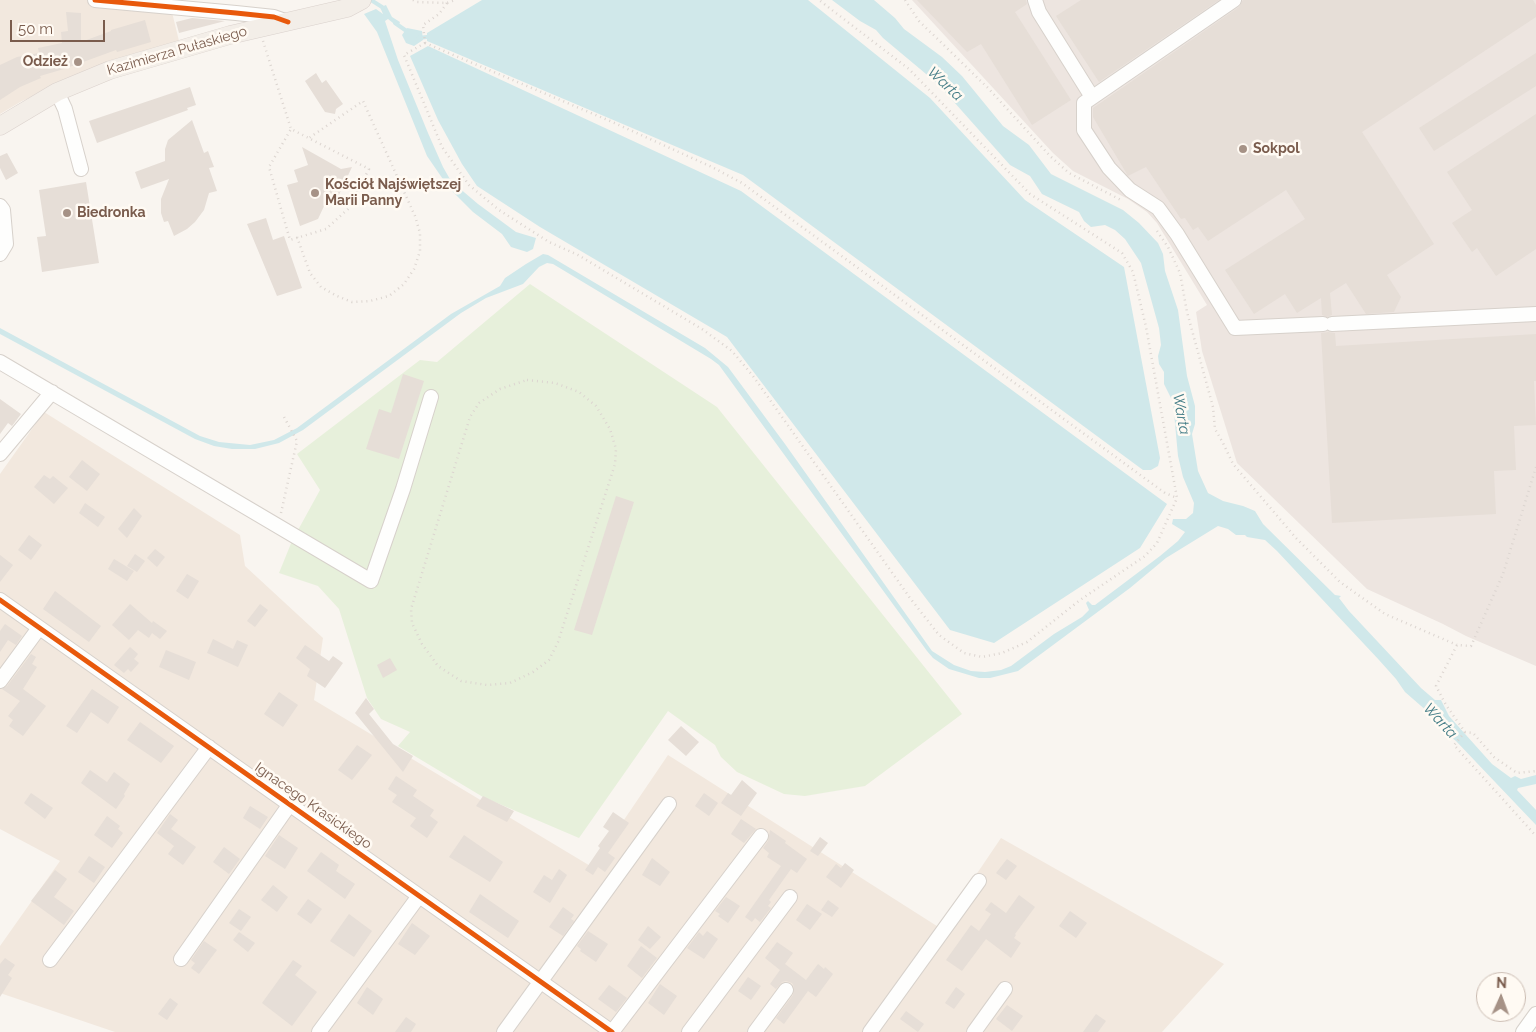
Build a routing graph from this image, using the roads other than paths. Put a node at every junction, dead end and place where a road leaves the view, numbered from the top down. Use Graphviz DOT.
graph roads {
  1 [pos="95,0"];
  2 [pos="362,0"];
  3 [pos="1035,0"];
  4 [pos="1234,0"];
  5 [pos="288,22"];
  6 [pos="57,92"];
  7 [pos="1092,97"];
  8 [pos="0,126"];
  9 [pos="80,170"];
  10 [pos="0,206"];
  11 [pos="0,254"];
  12 [pos="1536,314"];
  13 [pos="0,362"];
  14 [pos="52,392"];
  15 [pos="432,396"];
  16 [pos="0,454"];
  17 [pos="0,600"];
  18 [pos="39,628"];
  19 [pos="0,681"];
  20 [pos="208,747"];
  21 [pos="290,804"];
  22 [pos="669,804"];
  23 [pos="761,836"];
  24 [pos="979,881"];
  25 [pos="419,896"];
  26 [pos="790,897"];
  27 [pos="50,960"];
  28 [pos="181,960"];
  29 [pos="541,982"];
  30 [pos="1005,989"];
  31 [pos="786,990"];
  32 [pos="1536,1014"];
  33 [pos="320,1032"];
  34 [pos="504,1032"];
  35 [pos="612,1032"];
  36 [pos="689,1032"];
  37 [pos="755,1032"];
  38 [pos="870,1032"];
  39 [pos="974,1032"];
  40 [pos="1522,1032"];
  1 -- 5 [label="street"];
  2 -- 5 [label="main road, Kazimierza Pułaskiego"];
  3 -- 7 [label="street"];
  4 -- 7 [label="street"];
  5 -- 6 [label="main road, Kazimierza Pułaskiego"];
  6 -- 8 [label="main road, Kazimierza Pułaskiego"];
  6 -- 9 [label="street"];
  7 -- 12 [label="street"];
  10 -- 11 [label="street"];
  13 -- 14 [label="street"];
  14 -- 15 [label="street"];
  14 -- 16 [label="street"];
  17 -- 18 [label="street, Ignacego Krasickiego"];
  18 -- 19 [label="street"];
  18 -- 20 [label="street, Ignacego Krasickiego"];
  20 -- 21 [label="street, Ignacego Krasickiego"];
  20 -- 27 [label="street"];
  21 -- 25 [label="street, Ignacego Krasickiego"];
  21 -- 28 [label="street"];
  22 -- 29 [label="street"];
  23 -- 35 [label="street"];
  24 -- 38 [label="street"];
  25 -- 29 [label="street, Ignacego Krasickiego"];
  25 -- 33 [label="street"];
  26 -- 36 [label="street"];
  29 -- 34 [label="street"];
  29 -- 35 [label="street, Ignacego Krasickiego"];
  30 -- 39 [label="street"];
  31 -- 37 [label="street"];
  32 -- 40 [label="street"];
}
